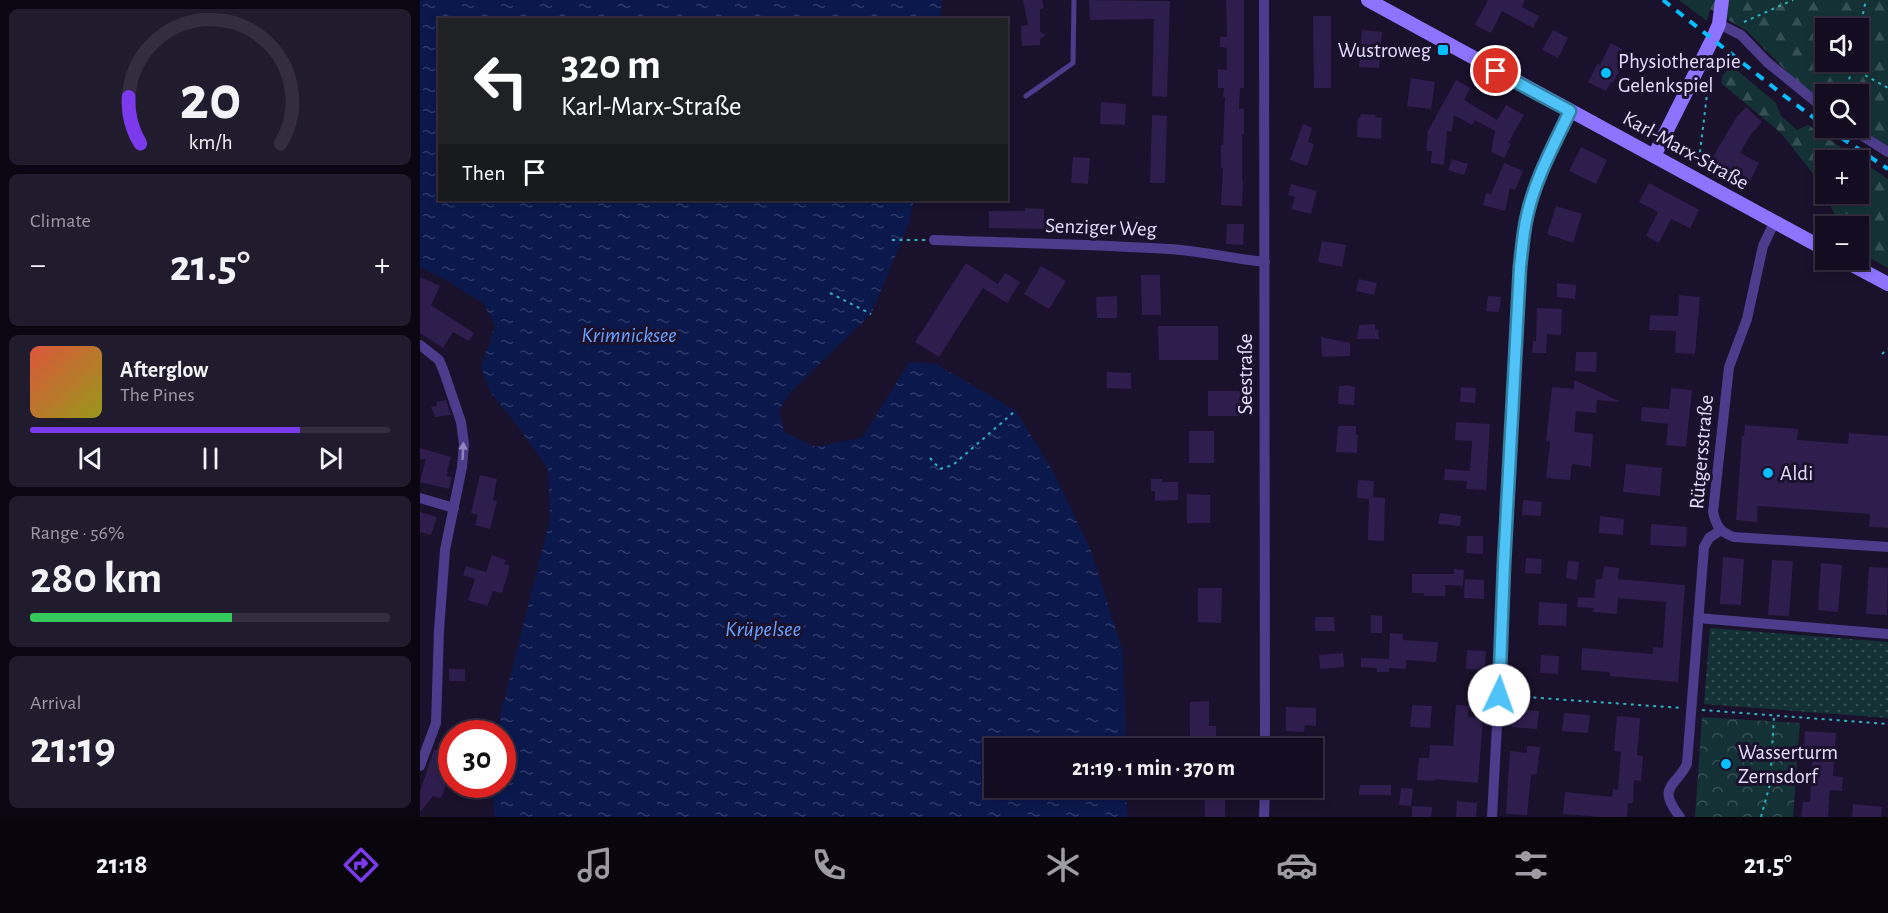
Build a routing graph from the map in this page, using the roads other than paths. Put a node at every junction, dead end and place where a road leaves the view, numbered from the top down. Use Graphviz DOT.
graph roads {
  1 [pos="1074,0"];
  2 [pos="1264,0"];
  3 [pos="1368,0"];
  4 [pos="1722,0"];
  5 [pos="1724,26"];
  6 [pos="1026,96"];
  7 [pos="1815,101"];
  8 [pos="1570,111"];
  9 [pos="1866,138"];
  10 [pos="1888,152"];
  11 [pos="1654,156"];
  12 [pos="1774,223"];
  13 [pos="934,240"];
  14 [pos="1815,244"];
  15 [pos="1265,262"];
  16 [pos="1862,270"];
  17 [pos="1888,284"];
  18 [pos="420,345"];
  19 [pos="420,498"];
  20 [pos="454,508"];
  21 [pos="1720,530"];
  22 [pos="1888,547"];
  23 [pos="1698,618"];
  24 [pos="1888,634"];
  25 [pos="1265,738"];
  26 [pos="420,766"];
  27 [pos="1265,798"];
  28 [pos="1264,817"];
  29 [pos="1492,817"];
  30 [pos="1680,817"];
  1 -- 6 [label="lane"];
  2 -- 15 [label="street, Seestraße"];
  3 -- 8 [label="street, Karl-Marx-Straße"];
  4 -- 5 [label="street"];
  5 -- 7 [label="street"];
  5 -- 11 [label="street"];
  8 -- 11 [label="street, Karl-Marx-Straße"];
  8 -- 29 [label="street"];
  9 -- 10 [label="street"];
  11 -- 12 [label="street, Karl-Marx-Straße"];
  12 -- 14 [label="street, Karl-Marx-Straße"];
  12 -- 21 [label="street, Rütgersstraße"];
  13 -- 15 [label="street, Senziger Weg"];
  15 -- 25 [label="street, Seestraße"];
  16 -- 17 [label="street"];
  20 -- 18 [label="street, one-way"];
  19 -- 20 [label="street"];
  20 -- 26 [label="street"];
  21 -- 22 [label="street"];
  21 -- 23 [label="street, Rütgersstraße"];
  23 -- 24 [label="street"];
  23 -- 30 [label="street, Rütgersstraße"];
  27 -- 28 [label="street"];
}
